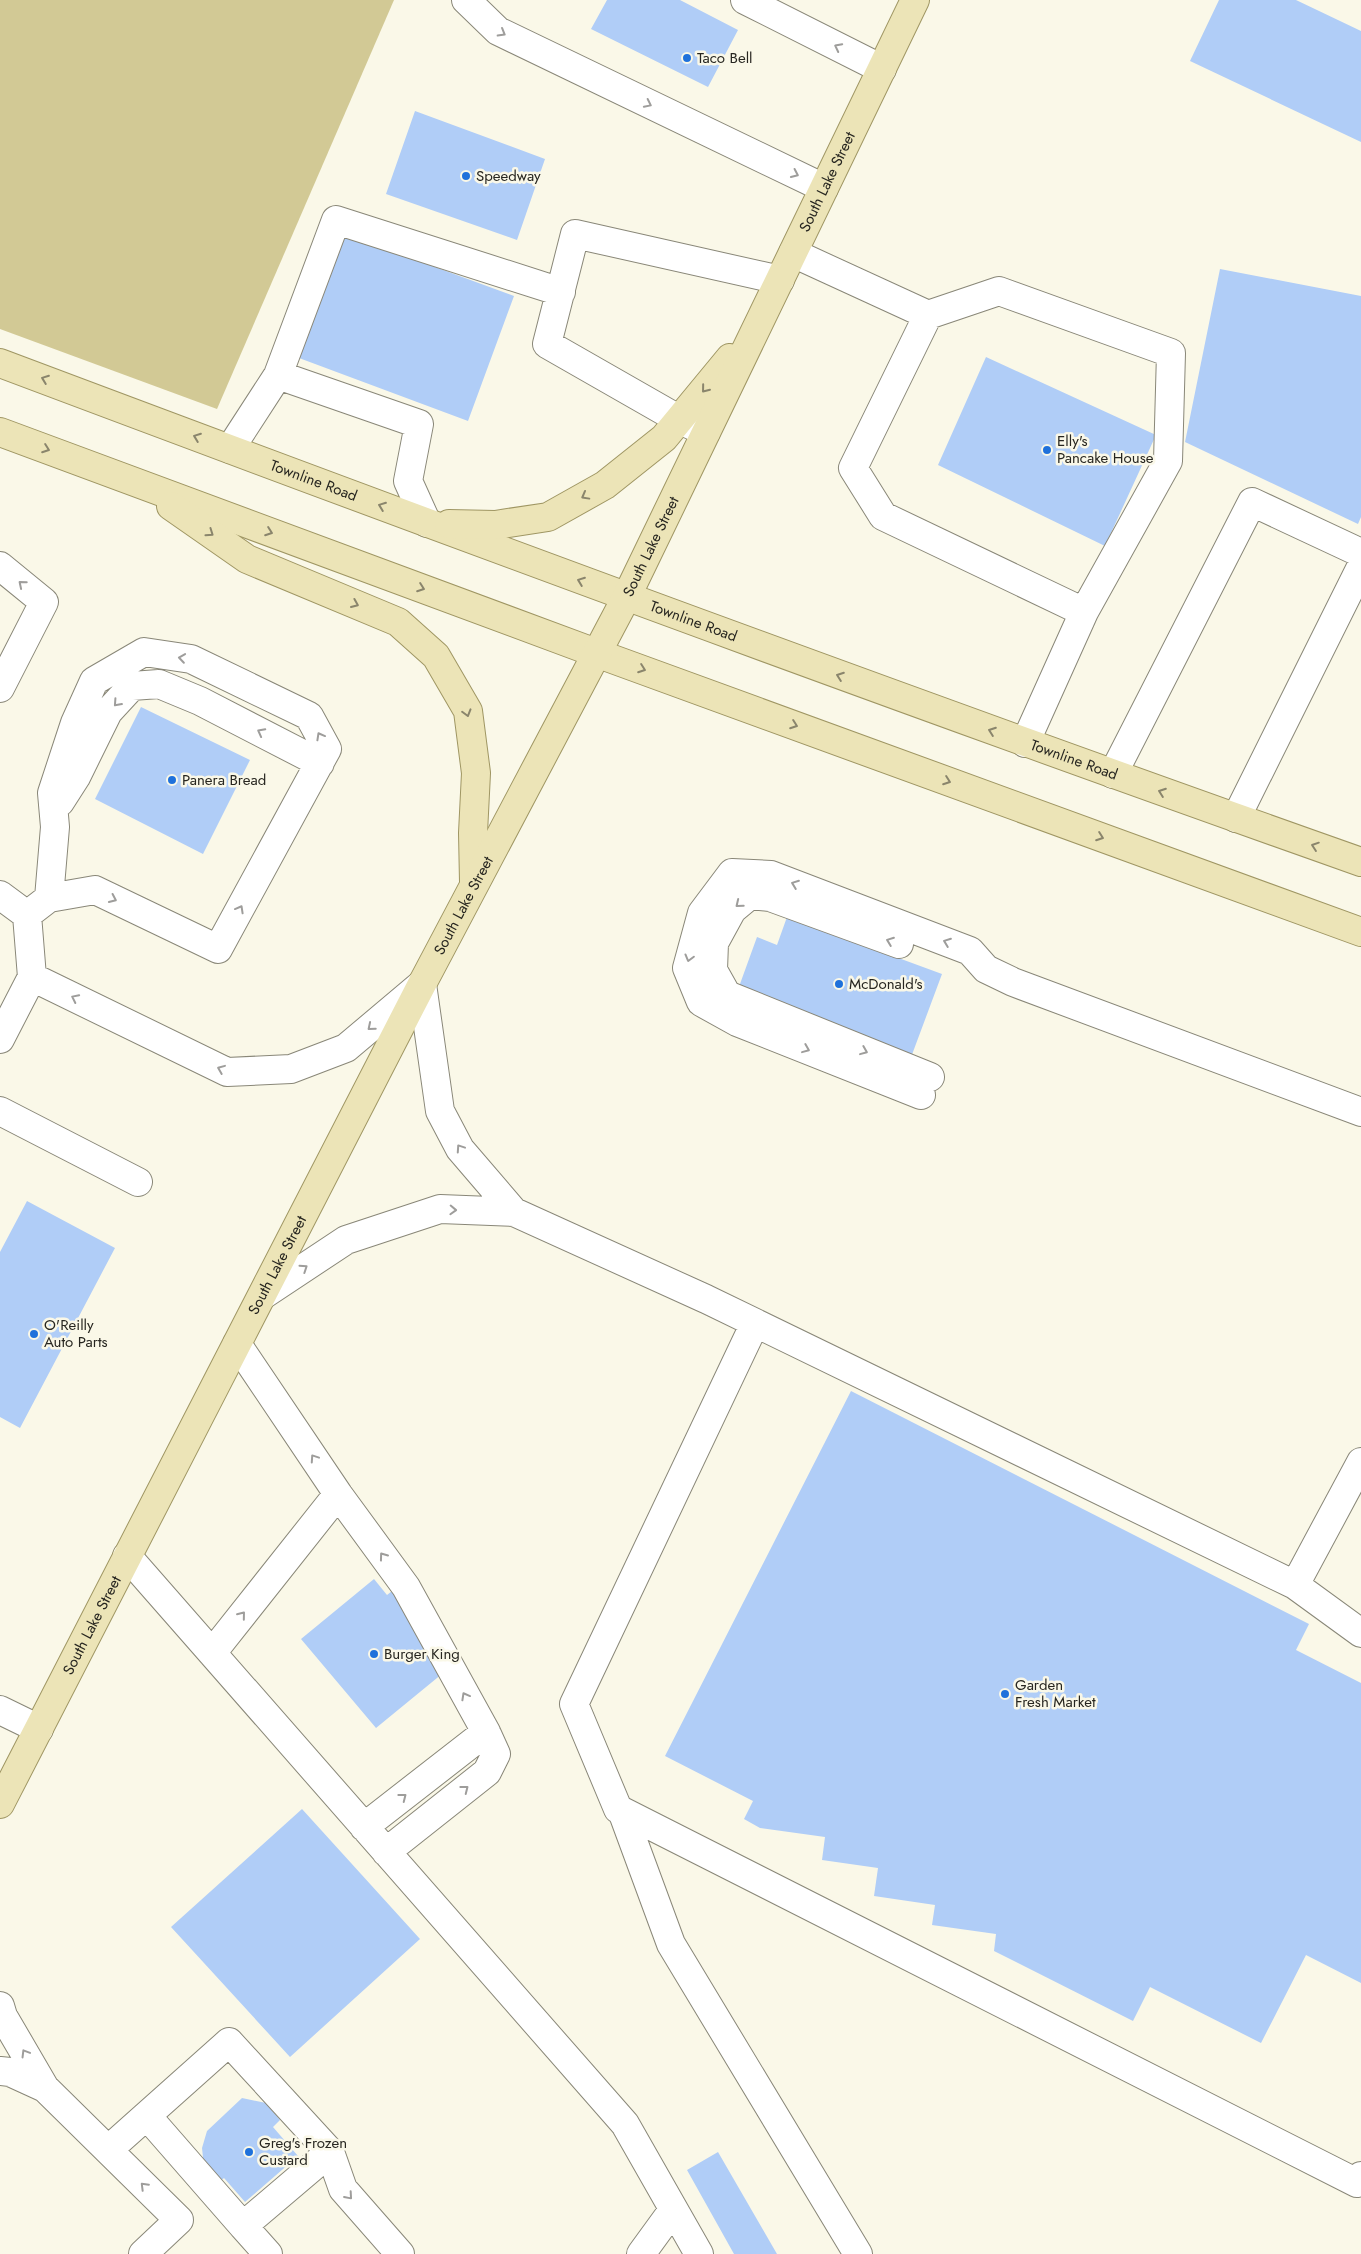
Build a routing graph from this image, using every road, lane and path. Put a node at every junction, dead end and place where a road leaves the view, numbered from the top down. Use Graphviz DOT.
graph roads {
  1 [pos="466,0"];
  2 [pos="745,0"];
  3 [pos="915,0"];
  4 [pos="882,69"];
  5 [pos="824,188"];
  6 [pos="793,253"];
  7 [pos="780,280"];
  8 [pos="560,292"];
  9 [pos="928,315"];
  10 [pos="758,324"];
  11 [pos="0,363"];
  12 [pos="278,375"];
  13 [pos="680,420"];
  14 [pos="0,432"];
  15 [pos="706,432"];
  16 [pos="230,449"];
  17 [pos="141,485"];
  18 [pos="427,523"];
  19 [pos="1361,553"];
  20 [pos="0,566"];
  21 [pos="1361,566"];
  22 [pos="626,598"];
  23 [pos="1084,612"];
  24 [pos="596,653"];
  25 [pos="0,688"];
  26 [pos="1025,743"];
  27 [pos="320,763"];
  28 [pos="1114,774"];
  29 [pos="54,813"];
  30 [pos="1236,818"];
  31 [pos="1361,862"];
  32 [pos="474,886"];
  33 [pos="0,895"];
  34 [pos="49,898"];
  35 [pos="27,915"];
  36 [pos="1361,932"];
  37 [pos="32,977"];
  38 [pos="422,984"];
  39 [pos="0,1038"];
  40 [pos="926,1086"];
  41 [pos="0,1111"];
  42 [pos="1361,1112"];
  43 [pos="138,1182"];
  44 [pos="514,1212"];
  45 [pos="263,1295"];
  46 [pos="755,1323"];
  47 [pos="237,1344"];
  48 [pos="1361,1462"];
  49 [pos="338,1494"];
  50 [pos="127,1556"];
  51 [pos="1296,1585"];
  52 [pos="1361,1633"];
  53 [pos="212,1653"];
  54 [pos="0,1710"];
  55 [pos="39,1728"];
  56 [pos="486,1732"];
  57 [pos="3,1790"];
  58 [pos="622,1811"];
  59 [pos="364,1827"];
  60 [pos="386,1852"];
  61 [pos="0,2006"];
  62 [pos="0,2071"];
  63 [pos="45,2088"];
  64 [pos="146,2116"];
  65 [pos="108,2150"];
  66 [pos="330,2152"];
  67 [pos="1361,2176"];
  68 [pos="673,2210"];
  69 [pos="243,2226"];
  70 [pos="143,2254"];
  71 [pos="268,2254"];
  72 [pos="400,2254"];
  73 [pos="642,2254"];
  74 [pos="699,2254"];
  75 [pos="858,2254"];
  1 -- 5 [label="lane, one-way"];
  4 -- 2 [label="lane, one-way"];
  3 -- 4 [label="main road, South Lake Street"];
  4 -- 5 [label="main road, South Lake Street"];
  5 -- 6 [label="main road, South Lake Street"];
  6 -- 7 [label="main road, South Lake Street"];
  6 -- 9 [label="lane"];
  7 -- 8 [label="lane"];
  7 -- 10 [label="main road, South Lake Street"];
  8 -- 12 [label="lane"];
  8 -- 13 [label="lane"];
  9 -- 23 [label="lane"];
  9 -- 23 [label="lane"];
  10 -- 13 [label="main road, one-way"];
  10 -- 15 [label="main road, South Lake Street"];
  16 -- 11 [label="main road, Townline Road, one-way"];
  12 -- 16 [label="lane"];
  12 -- 18 [label="lane"];
  13 -- 15 [label="lane"];
  13 -- 18 [label="main road, one-way"];
  14 -- 17 [label="main road, one-way"];
  15 -- 22 [label="main road, South Lake Street"];
  18 -- 16 [label="main road, Townline Road, one-way"];
  17 -- 24 [label="main road, one-way"];
  17 -- 32 [label="main road, one-way"];
  22 -- 18 [label="main road, Townline Road, one-way"];
  19 -- 28 [label="lane"];
  25 -- 20 [label="lane, one-way"];
  21 -- 30 [label="lane"];
  22 -- 24 [label="main road, South Lake Street"];
  26 -- 22 [label="main road, Townline Road, one-way"];
  23 -- 26 [label="lane"];
  24 -- 32 [label="main road, South Lake Street"];
  24 -- 36 [label="main road, one-way"];
  26 -- 28 [label="main road, Townline Road"];
  27 -- 29 [label="lane, one-way"];
  27 -- 29 [label="lane, one-way"];
  34 -- 27 [label="lane, one-way"];
  30 -- 28 [label="main road, Townline Road, one-way"];
  29 -- 34 [label="lane"];
  31 -- 30 [label="main road, Townline Road, one-way"];
  32 -- 38 [label="main road, South Lake Street"];
  33 -- 35 [label="lane"];
  34 -- 35 [label="lane"];
  35 -- 37 [label="lane"];
  38 -- 37 [label="lane, one-way"];
  37 -- 39 [label="lane"];
  44 -- 38 [label="lane, one-way"];
  38 -- 45 [label="main road, South Lake Street"];
  42 -- 40 [label="lane, one-way"];
  41 -- 43 [label="lane"];
  45 -- 44 [label="lane, one-way"];
  44 -- 46 [label="lane"];
  45 -- 47 [label="main road, South Lake Street"];
  46 -- 51 [label="lane"];
  46 -- 58 [label="lane"];
  49 -- 47 [label="lane, one-way"];
  47 -- 50 [label="main road, South Lake Street"];
  48 -- 51 [label="lane"];
  53 -- 49 [label="lane, one-way"];
  56 -- 49 [label="lane, one-way"];
  50 -- 53 [label="lane"];
  50 -- 55 [label="main road, South Lake Street"];
  51 -- 52 [label="lane"];
  53 -- 59 [label="lane"];
  54 -- 55 [label="lane"];
  55 -- 57 [label="main road, South Lake Street"];
  59 -- 56 [label="lane, one-way"];
  60 -- 56 [label="lane, one-way"];
  58 -- 67 [label="lane"];
  58 -- 75 [label="lane"];
  59 -- 60 [label="lane"];
  60 -- 68 [label="lane"];
  63 -- 61 [label="lane, one-way"];
  62 -- 63 [label="lane"];
  63 -- 65 [label="lane"];
  64 -- 65 [label="lane"];
  64 -- 66 [label="lane"];
  64 -- 69 [label="lane"];
  70 -- 65 [label="lane, one-way"];
  66 -- 69 [label="lane"];
  66 -- 72 [label="lane, one-way"];
  68 -- 73 [label="lane"];
  68 -- 74 [label="lane"];
  69 -- 71 [label="lane"];
}
